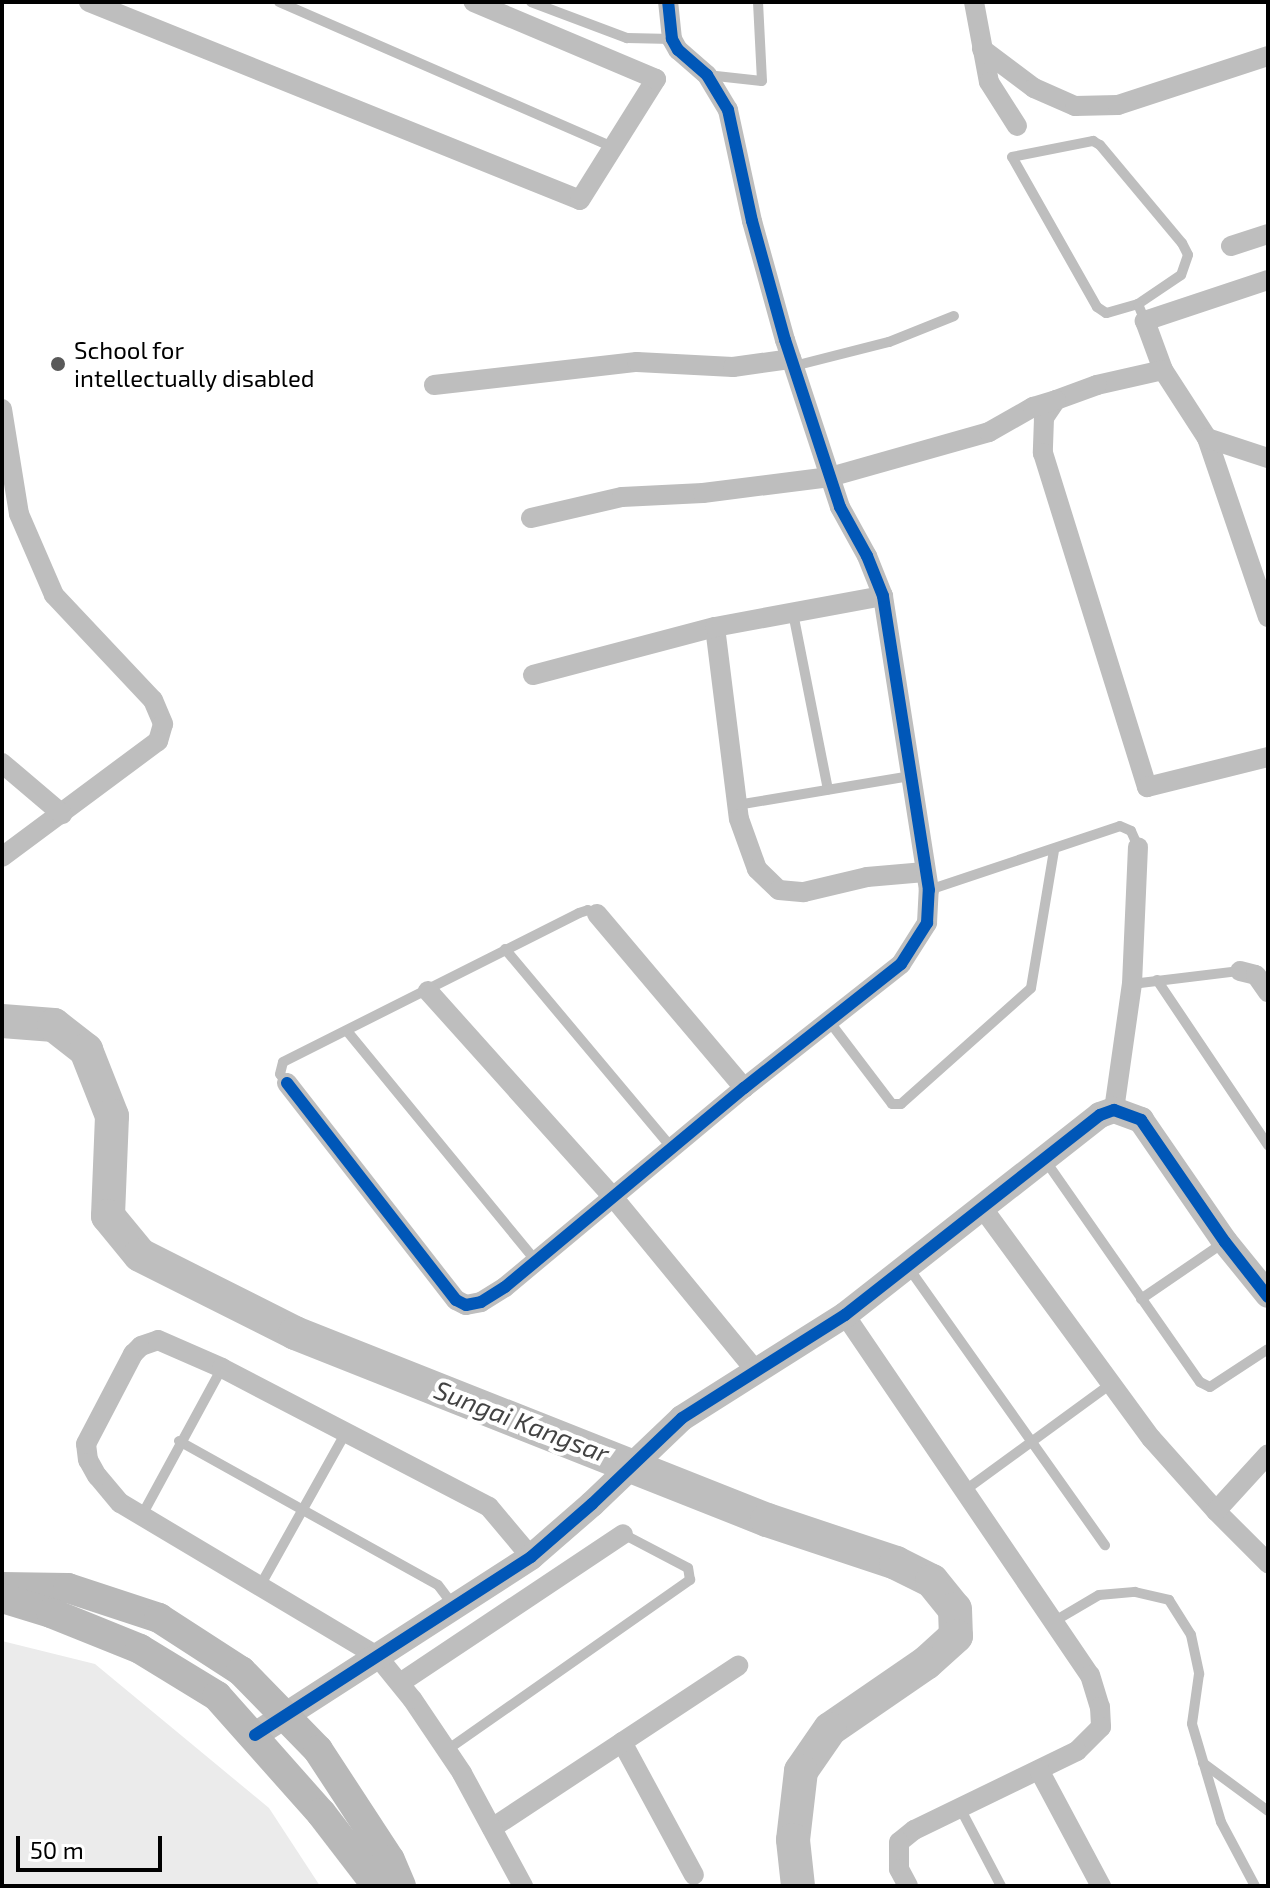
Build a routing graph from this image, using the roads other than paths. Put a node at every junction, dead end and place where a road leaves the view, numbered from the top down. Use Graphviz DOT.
graph roads {
  1 [pos="89,2"];
  2 [pos="279,2"];
  3 [pos="474,2"];
  4 [pos="531,2"];
  5 [pos="668,2"];
  6 [pos="758,2"];
  7 [pos="974,2"];
  8 [pos="118,6"];
  9 [pos="672,39"];
  10 [pos="982,49"];
  11 [pos="1268,56"];
  12 [pos="707,75"];
  13 [pos="1017,126"];
  14 [pos="613,147"];
  15 [pos="1268,234"];
  16 [pos="1231,246"];
  17 [pos="1268,280"];
  18 [pos="1141,312"];
  19 [pos="954,316"];
  20 [pos="793,363"];
  21 [pos="1163,370"];
  22 [pos="434,385"];
  23 [pos="1056,400"];
  24 [pos="2,409"];
  25 [pos="1207,438"];
  26 [pos="1268,458"];
  27 [pos="830,477"];
  28 [pos="11,517"];
  29 [pos="531,518"];
  30 [pos="883,596"];
  31 [pos="793,613"];
  32 [pos="1268,617"];
  33 [pos="715,627"];
  34 [pos="533,675"];
  35 [pos="1268,757"];
  36 [pos="2,763"];
  37 [pos="910,776"];
  38 [pos="828,790"];
  39 [pos="737,805"];
  40 [pos="62,814"];
  41 [pos="1138,847"];
  42 [pos="1054,850"];
  43 [pos="2,857"];
  44 [pos="927,881"];
  45 [pos="597,914"];
  46 [pos="505,949"];
  47 [pos="1240,971"];
  48 [pos="1157,980"];
  49 [pos="1132,984"];
  50 [pos="428,991"];
  51 [pos="1268,992"];
  52 [pos="829,1021"];
  53 [pos="347,1031"];
  54 [pos="287,1083"];
  55 [pos="744,1088"];
  56 [pos="1114,1110"];
  57 [pos="1268,1145"];
  58 [pos="672,1148"];
  59 [pos="1045,1160"];
  60 [pos="613,1197"];
  61 [pos="984,1210"];
  62 [pos="1225,1242"];
  63 [pos="536,1261"];
  64 [pos="908,1267"];
  65 [pos="1268,1296"];
  66 [pos="1141,1299"];
  67 [pos="845,1315"];
  68 [pos="1268,1349"];
  69 [pos="222,1368"];
  70 [pos="756,1371"];
  71 [pos="1111,1384"];
  72 [pos="346,1432"];
  73 [pos="179,1441"];
  74 [pos="1030,1443"];
  75 [pos="1268,1454"];
  76 [pos="964,1491"];
  77 [pos="300,1509"];
  78 [pos="1216,1511"];
  79 [pos="141,1517"];
  80 [pos="623,1534"];
  81 [pos="1105,1545"];
  82 [pos="531,1557"];
  83 [pos="1268,1563"];
  84 [pos="260,1586"];
  85 [pos="2,1587"];
  86 [pos="2,1598"];
  87 [pos="455,1606"];
  88 [pos="1053,1622"];
  89 [pos="377,1656"];
  90 [pos="738,1666"];
  91 [pos="400,1683"];
  92 [pos="284,1716"];
  93 [pos="255,1735"];
  94 [pos="622,1742"];
  95 [pos="447,1750"];
  96 [pos="1203,1763"];
  97 [pos="1039,1770"];
  98 [pos="960,1808"];
  99 [pos="1268,1811"];
  100 [pos="492,1828"];
  101 [pos="694,1875"];
  102 [pos="377,1886"];
  103 [pos="401,1886"];
  104 [pos="523,1886"];
  105 [pos="908,1886"];
  106 [pos="1001,1886"];
  107 [pos="1101,1886"];
  108 [pos="1255,1886"];
  1 -- 8 [label="street"];
  2 -- 14 [label="lane"];
  3 -- 14 [label="street"];
  4 -- 9 [label="lane"];
  5 -- 9 [label="street"];
  6 -- 12 [label="lane"];
  7 -- 10 [label="street"];
  8 -- 14 [label="street"];
  9 -- 12 [label="street"];
  10 -- 11 [label="street"];
  10 -- 13 [label="street"];
  12 -- 20 [label="street"];
  15 -- 16 [label="street"];
  17 -- 18 [label="street"];
  18 -- 18 [label="lane"];
  18 -- 21 [label="street"];
  19 -- 20 [label="lane"];
  20 -- 22 [label="street"];
  20 -- 27 [label="street"];
  21 -- 23 [label="street"];
  21 -- 25 [label="street"];
  23 -- 27 [label="street"];
  23 -- 35 [label="street"];
  24 -- 28 [label="street"];
  25 -- 26 [label="street"];
  25 -- 32 [label="street"];
  27 -- 29 [label="street"];
  27 -- 30 [label="street"];
  28 -- 40 [label="street"];
  30 -- 31 [label="street"];
  30 -- 37 [label="street"];
  31 -- 33 [label="street"];
  31 -- 38 [label="lane"];
  33 -- 34 [label="street"];
  33 -- 39 [label="street"];
  36 -- 40 [label="street"];
  37 -- 38 [label="lane"];
  37 -- 44 [label="street"];
  38 -- 39 [label="lane"];
  39 -- 44 [label="street"];
  40 -- 43 [label="street"];
  41 -- 42 [label="lane"];
  41 -- 49 [label="street"];
  42 -- 44 [label="lane"];
  42 -- 52 [label="lane"];
  44 -- 52 [label="street"];
  45 -- 46 [label="lane"];
  45 -- 55 [label="street"];
  46 -- 50 [label="lane"];
  46 -- 58 [label="lane"];
  47 -- 48 [label="lane"];
  47 -- 51 [label="street"];
  48 -- 49 [label="lane"];
  48 -- 57 [label="lane"];
  49 -- 56 [label="street"];
  50 -- 53 [label="lane"];
  50 -- 60 [label="street"];
  52 -- 55 [label="street"];
  53 -- 54 [label="lane"];
  53 -- 63 [label="lane"];
  54 -- 63 [label="street"];
  55 -- 58 [label="street"];
  56 -- 59 [label="street"];
  56 -- 62 [label="street"];
  58 -- 60 [label="street"];
  59 -- 61 [label="street"];
  59 -- 66 [label="lane"];
  60 -- 63 [label="street"];
  60 -- 70 [label="street"];
  61 -- 64 [label="street"];
  61 -- 71 [label="street"];
  62 -- 65 [label="street"];
  62 -- 66 [label="lane"];
  64 -- 67 [label="street"];
  64 -- 74 [label="lane"];
  66 -- 68 [label="lane"];
  67 -- 70 [label="street"];
  67 -- 76 [label="street"];
  69 -- 72 [label="street"];
  69 -- 73 [label="lane"];
  69 -- 79 [label="street"];
  70 -- 82 [label="street"];
  71 -- 74 [label="lane"];
  71 -- 78 [label="street"];
  72 -- 77 [label="lane"];
  72 -- 82 [label="street"];
  73 -- 77 [label="lane"];
  73 -- 79 [label="lane"];
  74 -- 76 [label="lane"];
  74 -- 81 [label="lane"];
  75 -- 78 [label="street"];
  76 -- 88 [label="street"];
  77 -- 84 [label="lane"];
  77 -- 87 [label="lane"];
  78 -- 83 [label="street"];
  79 -- 84 [label="street"];
  80 -- 91 [label="street"];
  80 -- 95 [label="lane"];
  82 -- 87 [label="street"];
  84 -- 89 [label="street"];
  85 -- 92 [label="main road"];
  86 -- 93 [label="main road"];
  87 -- 89 [label="street"];
  88 -- 96 [label="lane"];
  88 -- 97 [label="street"];
  89 -- 91 [label="street"];
  89 -- 92 [label="street"];
  90 -- 94 [label="street"];
  91 -- 95 [label="street"];
  92 -- 93 [label="street"];
  92 -- 103 [label="main road"];
  93 -- 102 [label="main road"];
  94 -- 100 [label="street"];
  94 -- 101 [label="street"];
  95 -- 100 [label="street"];
  96 -- 99 [label="lane"];
  96 -- 108 [label="lane"];
  97 -- 98 [label="street"];
  97 -- 107 [label="street"];
  98 -- 105 [label="street"];
  98 -- 106 [label="lane"];
  100 -- 104 [label="street"];
}
